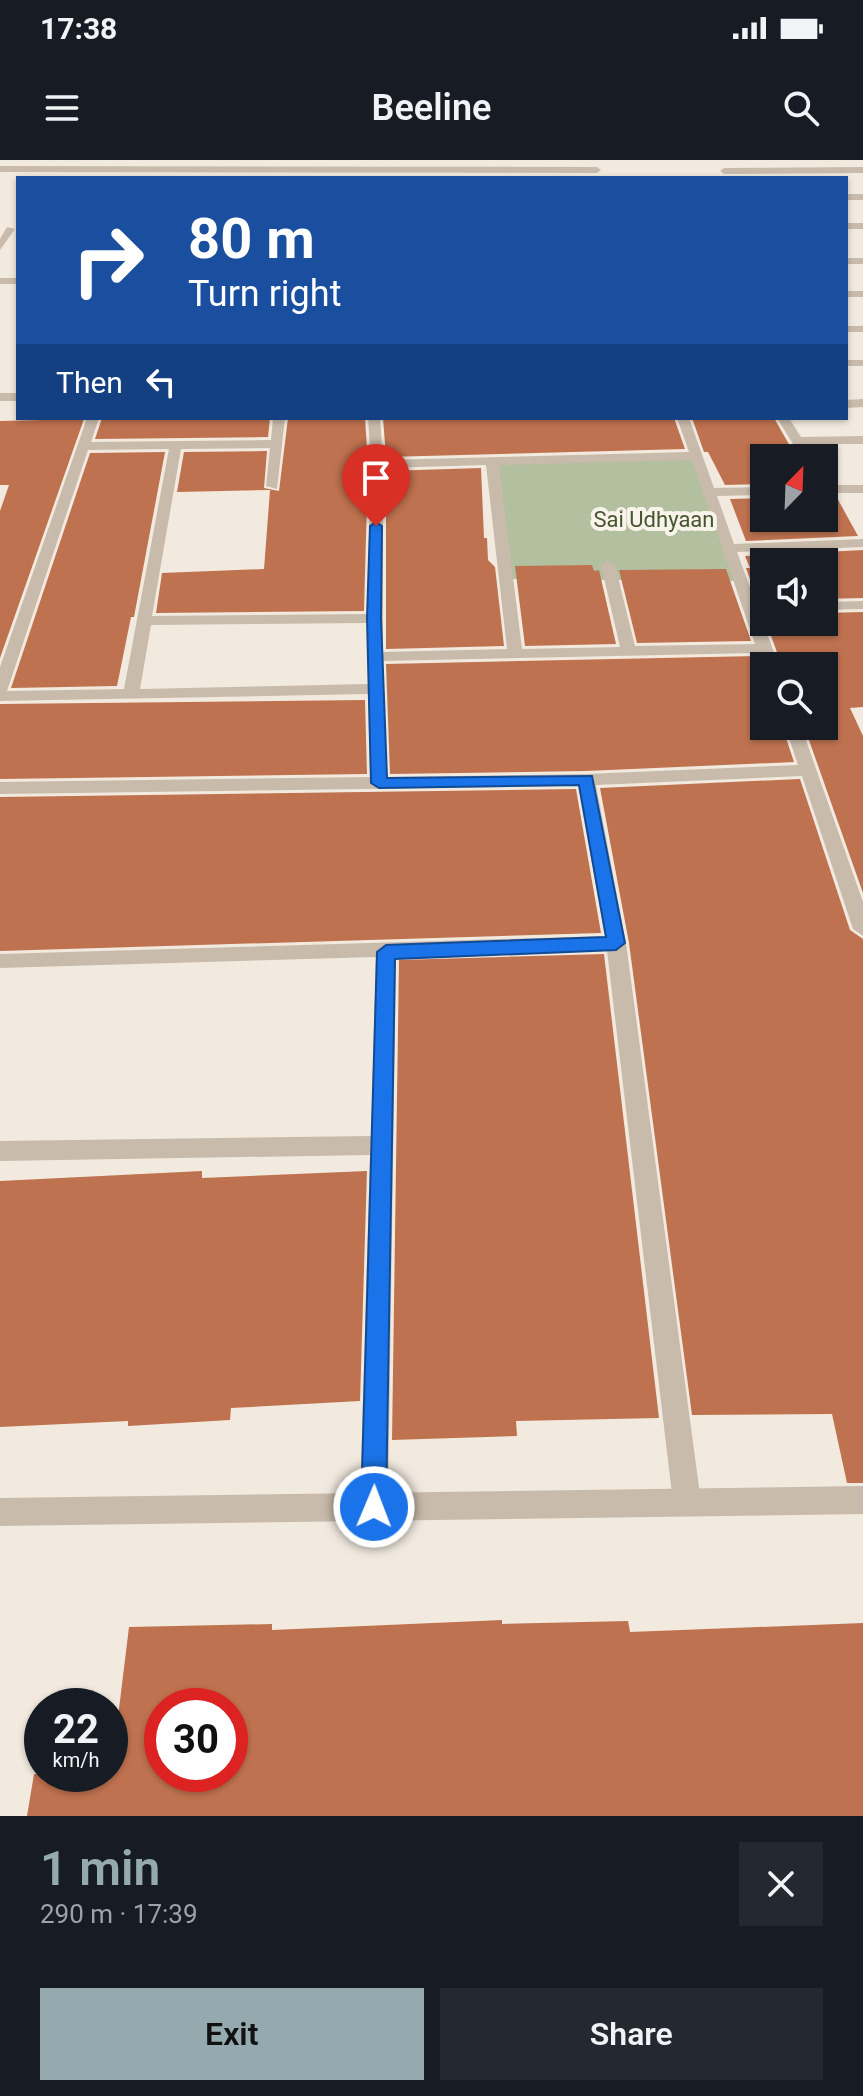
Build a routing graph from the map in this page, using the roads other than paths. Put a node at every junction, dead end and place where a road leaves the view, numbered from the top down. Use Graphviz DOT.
graph roads {
  1 [pos="71,160"];
  2 [pos="718,160"];
  3 [pos="335,165"];
  4 [pos="462,165"];
  5 [pos="0,169"];
  6 [pos="597,169"];
  7 [pos="863,170"];
  8 [pos="62,174"];
  9 [pos="402,174"];
  10 [pos="726,174"];
  11 [pos="9,229"];
  12 [pos="0,247"];
  13 [pos="92,420"];
  14 [pos="279,420"];
  15 [pos="374,420"];
  16 [pos="684,420"];
  17 [pos="784,420"];
  18 [pos="863,440"];
  19 [pos="176,444"];
  20 [pos="277,444"];
  21 [pos="85,446"];
  22 [pos="697,456"];
  23 [pos="492,461"];
  24 [pos="377,464"];
  25 [pos="272,486"];
  26 [pos="838,489"];
  27 [pos="863,489"];
  28 [pos="750,491"];
  29 [pos="708,492"];
  30 [pos="863,543"];
  31 [pos="728,548"];
  32 [pos="608,565"];
  33 [pos="750,594"];
  34 [pos="863,605"];
  35 [pos="838,606"];
  36 [pos="374,618"];
  37 [pos="143,621"];
  38 [pos="763,636"];
  39 [pos="765,648"];
  40 [pos="629,651"];
  41 [pos="766,652"];
  42 [pos="515,653"];
  43 [pos="375,657"];
  44 [pos="376,689"];
  45 [pos="0,693"];
  46 [pos="131,693"];
  47 [pos="798,740"];
  48 [pos="809,770"];
  49 [pos="586,780"];
  50 [pos="379,783"];
  51 [pos="0,788"];
  52 [pos="862,925"];
  53 [pos="616,943"];
  54 [pos="386,952"];
  55 [pos="0,961"];
  56 [pos="382,1145"];
  57 [pos="0,1151"];
  58 [pos="863,1500"];
  59 [pos="687,1502"];
  60 [pos="374,1507"];
  61 [pos="0,1512"];
  1 -- 8 [label="street"];
  2 -- 10 [label="street"];
  3 -- 8 [label="street"];
  3 -- 9 [label="street"];
  4 -- 6 [label="street"];
  4 -- 9 [label="street"];
  5 -- 8 [label="street"];
  7 -- 10 [label="street"];
  11 -- 12 [label="street"];
  13 -- 21 [label="street"];
  14 -- 20 [label="street"];
  15 -- 24 [label="street"];
  16 -- 22 [label="street"];
  17 -- 18 [label="street"];
  19 -- 20 [label="street"];
  19 -- 21 [label="street"];
  19 -- 37 [label="street"];
  20 -- 25 [label="street"];
  21 -- 45 [label="street"];
  22 -- 23 [label="street"];
  22 -- 29 [label="street"];
  23 -- 24 [label="street"];
  23 -- 42 [label="street"];
  24 -- 36 [label="street"];
  26 -- 27 [label="street"];
  28 -- 29 [label="street"];
  29 -- 31 [label="street"];
  30 -- 31 [label="street"];
  31 -- 33 [label="street"];
  32 -- 40 [label="street"];
  34 -- 35 [label="street"];
  36 -- 37 [label="street"];
  36 -- 43 [label="street"];
  37 -- 46 [label="street"];
  38 -- 39 [label="street"];
  39 -- 40 [label="street"];
  39 -- 41 [label="street"];
  40 -- 42 [label="street"];
  42 -- 43 [label="street"];
  43 -- 44 [label="street"];
  44 -- 46 [label="street"];
  44 -- 50 [label="street"];
  45 -- 46 [label="street"];
  47 -- 48 [label="street"];
  48 -- 49 [label="street"];
  48 -- 52 [label="street"];
  49 -- 50 [label="street"];
  49 -- 53 [label="street"];
  50 -- 51 [label="street"];
  53 -- 54 [label="street"];
  53 -- 59 [label="street"];
  54 -- 55 [label="street"];
  54 -- 56 [label="street"];
  56 -- 57 [label="street"];
  56 -- 60 [label="street"];
  58 -- 59 [label="street"];
  59 -- 60 [label="street"];
  60 -- 61 [label="street"];
}
